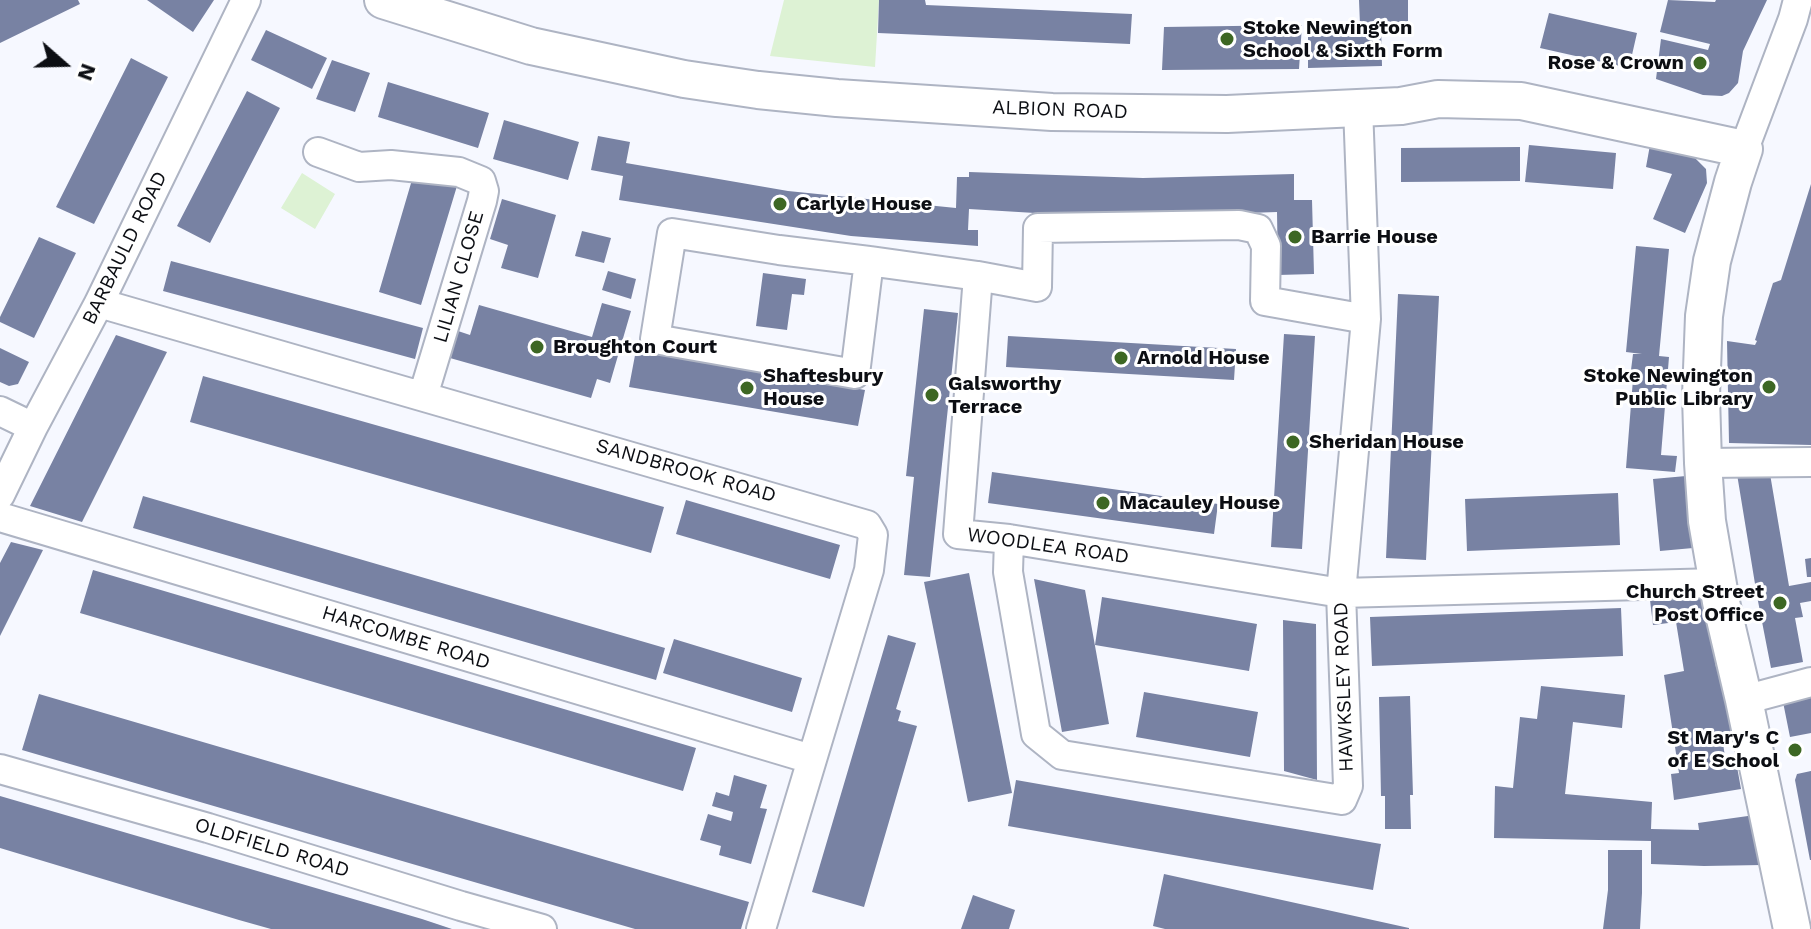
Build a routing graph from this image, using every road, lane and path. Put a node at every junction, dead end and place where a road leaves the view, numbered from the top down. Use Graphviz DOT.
graph roads {
  1 [pos="246,0"];
  2 [pos="383,0"];
  3 [pos="1798,0"];
  4 [pos="1358,107"];
  5 [pos="1744,149"];
  6 [pos="318,152"];
  7 [pos="869,261"];
  8 [pos="978,276"];
  9 [pos="99,303"];
  10 [pos="1366,319"];
  11 [pos="423,396"];
  12 [pos="0,411"];
  13 [pos="33,427"];
  14 [pos="1811,462"];
  15 [pos="1703,463"];
  16 [pos="0,495"];
  17 [pos="0,517"];
  18 [pos="1009,539"];
  19 [pos="1718,583"];
  20 [pos="1341,593"];
  21 [pos="1811,682"];
  22 [pos="1744,700"];
  23 [pos="811,759"];
  24 [pos="0,769"];
  25 [pos="542,929"];
  26 [pos="761,929"];
  27 [pos="1792,929"];
  1 -- 9 [label="street, BARBAULD ROAD"];
  2 -- 4 [label="main road, ALBION ROAD"];
  3 -- 5 [label="street"];
  4 -- 5 [label="main road, ALBION ROAD"];
  4 -- 10 [label="street, HAWKSLEY ROAD"];
  5 -- 15 [label="main road"];
  6 -- 11 [label="street, LILIAN CLOSE"];
  7 -- 7 [label="street"];
  7 -- 8 [label="street"];
  8 -- 10 [label="street"];
  8 -- 18 [label="street, WOODLEA ROAD"];
  9 -- 11 [label="street, SANDBROOK ROAD"];
  9 -- 13 [label="street, BARBAULD ROAD"];
  10 -- 20 [label="street, HAWKSLEY ROAD"];
  11 -- 23 [label="street, SANDBROOK ROAD"];
  12 -- 13 [label="street"];
  13 -- 16 [label="street, BARBAULD ROAD"];
  14 -- 15 [label="street"];
  15 -- 19 [label="main road"];
  17 -- 23 [label="street, HARCOMBE ROAD"];
  18 -- 20 [label="street, WOODLEA ROAD"];
  18 -- 20 [label="street, HAWKSLEY ROAD"];
  19 -- 20 [label="street, WOODLEA ROAD"];
  19 -- 22 [label="main road"];
  21 -- 22 [label="street"];
  22 -- 27 [label="main road"];
  23 -- 26 [label="street, SANDBROOK ROAD"];
  24 -- 25 [label="street, OLDFIELD ROAD"];
}
